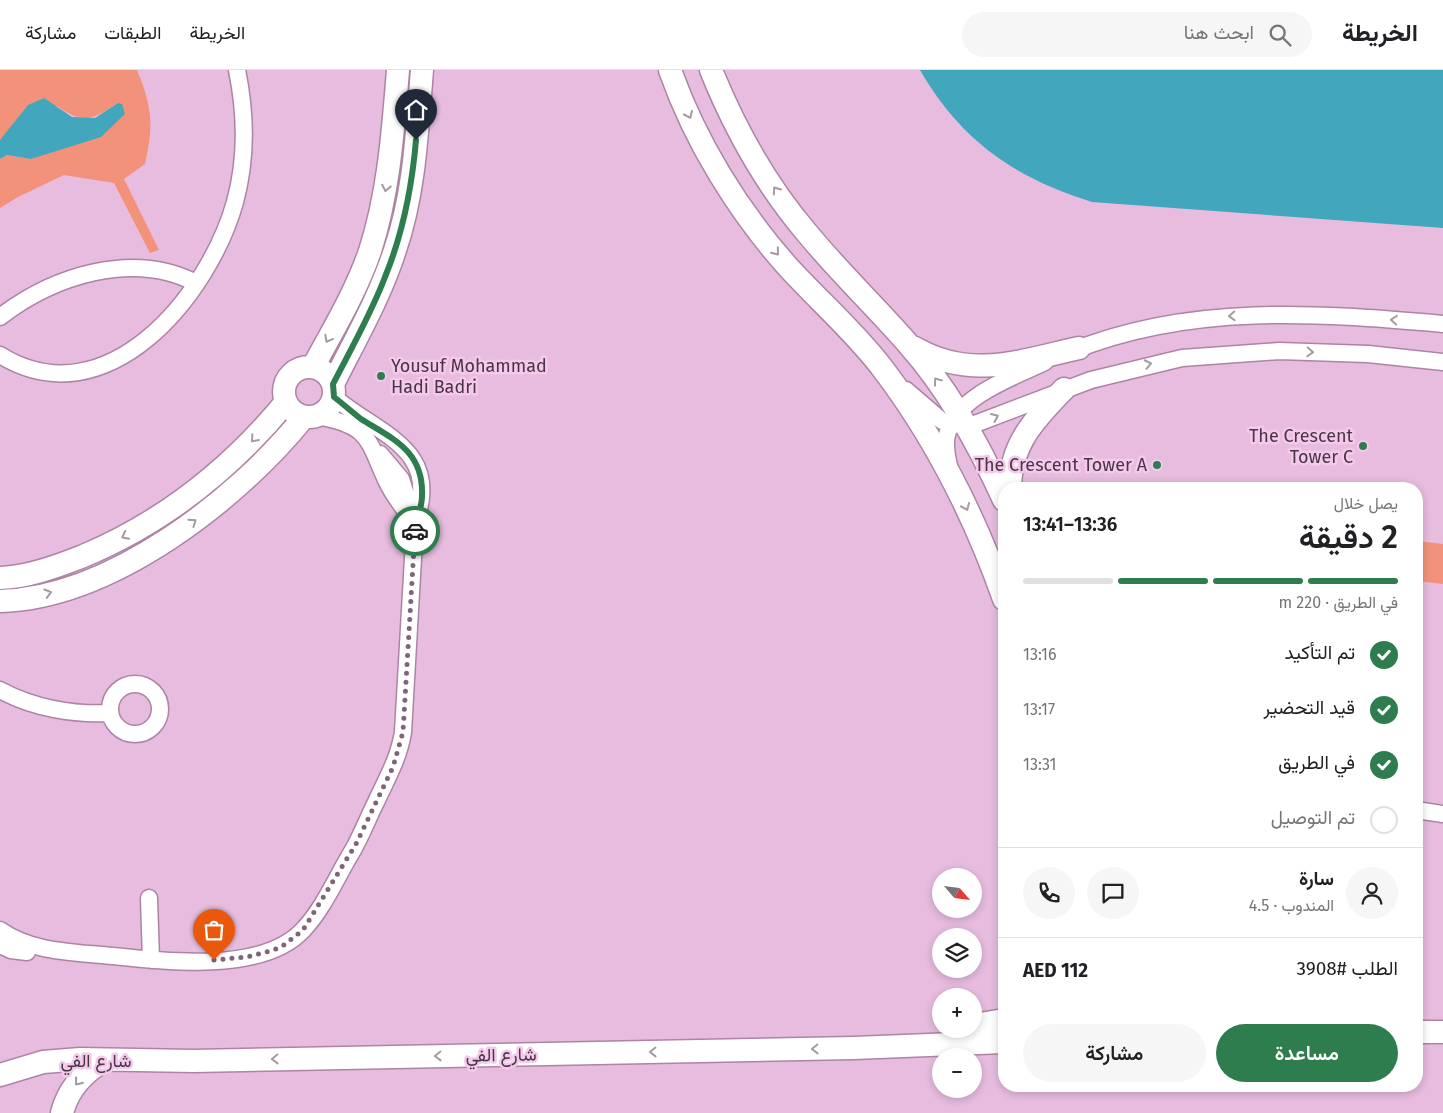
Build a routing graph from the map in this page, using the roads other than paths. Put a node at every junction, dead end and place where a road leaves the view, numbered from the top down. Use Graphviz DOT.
graph roads {
  1 [pos="237,70"];
  2 [pos="398,70"];
  3 [pos="422,70"];
  4 [pos="670,70"];
  5 [pos="711,70"];
  6 [pos="196,283"];
  7 [pos="0,317"];
  8 [pos="1443,324"];
  9 [pos="910,345"];
  10 [pos="1079,348"];
  11 [pos="0,355"];
  12 [pos="1443,362"];
  13 [pos="313,368"];
  14 [pos="882,368"];
  15 [pos="1064,389"];
  16 [pos="333,390"];
  17 [pos="286,402"];
  18 [pos="311,416"];
  19 [pos="958,421"];
  20 [pos="374,448"];
  21 [pos="410,455"];
  22 [pos="395,470"];
  23 [pos="950,474"];
  24 [pos="1011,482"];
  25 [pos="998,490"];
  26 [pos="415,523"];
  27 [pos="0,578"];
  28 [pos="998,582"];
  29 [pos="0,601"];
  30 [pos="0,690"];
  31 [pos="110,713"];
  32 [pos="1423,811"];
  33 [pos="1443,814"];
  34 [pos="149,898"];
  35 [pos="0,930"];
  36 [pos="0,944"];
  37 [pos="54,950"];
  38 [pos="151,960"];
  39 [pos="998,1021"];
  40 [pos="982,1023"];
  41 [pos="932,1030"];
  42 [pos="1423,1032"];
  43 [pos="1443,1032"];
  44 [pos="998,1042"];
  45 [pos="854,1048"];
  46 [pos="105,1060"];
  47 [pos="0,1075"];
  48 [pos="62,1113"];
  1 -- 6 [label="street"];
  2 -- 13 [label="street, one-way"];
  3 -- 16 [label="street"];
  4 -- 14 [label="street, one-way"];
  9 -- 5 [label="street, one-way"];
  6 -- 7 [label="street"];
  6 -- 11 [label="street"];
  8 -- 10 [label="street, one-way"];
  9 -- 10 [label="street"];
  19 -- 9 [label="street, one-way"];
  10 -- 19 [label="street"];
  15 -- 12 [label="street, one-way"];
  13 -- 16 [label="street"];
  13 -- 17 [label="street"];
  14 -- 19 [label="street"];
  14 -- 23 [label="street"];
  19 -- 15 [label="street, one-way"];
  15 -- 24 [label="street"];
  16 -- 18 [label="street"];
  16 -- 21 [label="street"];
  17 -- 18 [label="street"];
  17 -- 27 [label="street, one-way"];
  18 -- 20 [label="street"];
  29 -- 18 [label="street, one-way"];
  19 -- 23 [label="street"];
  19 -- 25 [label="street"];
  20 -- 22 [label="street"];
  20 -- 26 [label="street"];
  21 -- 22 [label="street"];
  21 -- 26 [label="street"];
  22 -- 26 [label="street"];
  23 -- 28 [label="street, one-way"];
  26 -- 38 [label="street"];
  30 -- 31 [label="street"];
  32 -- 33 [label="street"];
  34 -- 38 [label="street"];
  35 -- 37 [label="street"];
  36 -- 37 [label="street"];
  37 -- 38 [label="street"];
  39 -- 40 [label="street"];
  41 -- 45 [label="street"];
  42 -- 43 [label="street"];
  44 -- 45 [label="street, شارع الفي"];
  45 -- 46 [label="street, شارع الفي, one-way"];
  46 -- 47 [label="street, شارع الفي"];
  46 -- 48 [label="street, one-way"];
}
